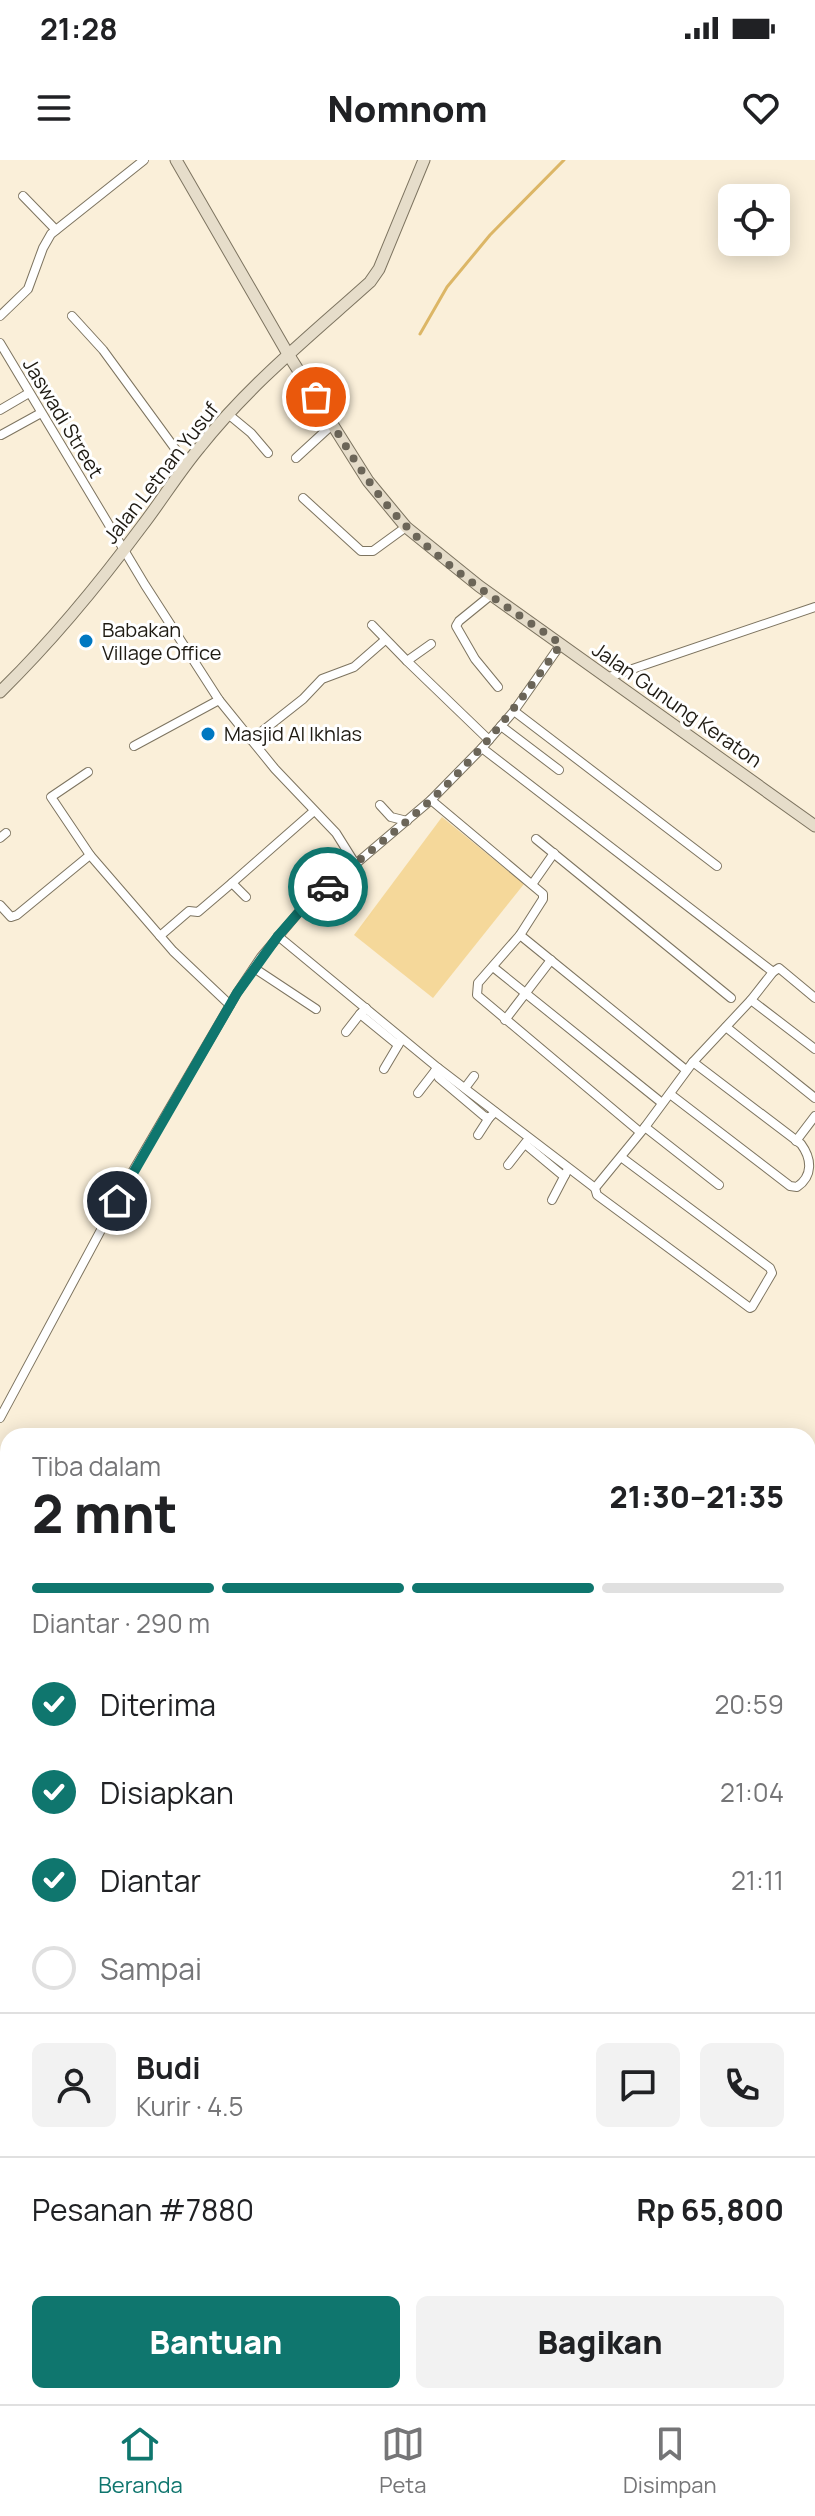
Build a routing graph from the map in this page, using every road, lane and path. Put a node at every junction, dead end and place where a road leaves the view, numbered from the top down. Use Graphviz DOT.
graph roads {
  1 [pos="144,160"];
  2 [pos="176,160"];
  3 [pos="424,160"];
  4 [pos="23,196"];
  5 [pos="56,230"];
  6 [pos="0,316"];
  7 [pos="72,316"];
  8 [pos="0,343"];
  9 [pos="288,354"];
  10 [pos="29,393"];
  11 [pos="0,410"];
  12 [pos="41,413"];
  13 [pos="228,414"];
  14 [pos="333,424"];
  15 [pos="1,435"];
  16 [pos="268,453"];
  17 [pos="296,458"];
  18 [pos="187,465"];
  19 [pos="303,498"];
  20 [pos="406,527"];
  21 [pos="125,549"];
  22 [pos="491,595"];
  23 [pos="815,607"];
  24 [pos="372,625"];
  25 [pos="385,640"];
  26 [pos="431,644"];
  27 [pos="561,644"];
  28 [pos="407,661"];
  29 [pos="606,678"];
  30 [pos="498,687"];
  31 [pos="0,692"];
  32 [pos="219,700"];
  33 [pos="514,711"];
  34 [pos="501,726"];
  35 [pos="251,740"];
  36 [pos="489,740"];
  37 [pos="134,746"];
  38 [pos="482,748"];
  39 [pos="559,770"];
  40 [pos="88,772"];
  41 [pos="431,800"];
  42 [pos="380,805"];
  43 [pos="314,811"];
  44 [pos="407,821"];
  45 [pos="815,826"];
  46 [pos="536,839"];
  47 [pos="554,853"];
  48 [pos="90,855"];
  49 [pos="356,865"];
  50 [pos="717,866"];
  51 [pos="232,883"];
  52 [pos="533,883"];
  53 [pos="246,897"];
  54 [pos="0,905"];
  55 [pos="520,935"];
  56 [pos="160,936"];
  57 [pos="278,936"];
  58 [pos="551,960"];
  59 [pos="493,967"];
  60 [pos="254,968"];
  61 [pos="773,972"];
  62 [pos="525,993"];
  63 [pos="731,998"];
  64 [pos="815,998"];
  65 [pos="751,1000"];
  66 [pos="230,1005"];
  67 [pos="316,1009"];
  68 [pos="363,1011"];
  69 [pos="505,1020"];
  70 [pos="726,1027"];
  71 [pos="346,1032"];
  72 [pos="400,1041"];
  73 [pos="815,1049"];
  74 [pos="693,1062"];
  75 [pos="384,1069"];
  76 [pos="436,1069"];
  77 [pos="686,1070"];
  78 [pos="474,1076"];
  79 [pos="465,1088"];
  80 [pos="418,1093"];
  81 [pos="670,1094"];
  82 [pos="815,1098"];
  83 [pos="662,1103"];
  84 [pos="492,1115"];
  85 [pos="815,1116"];
  86 [pos="642,1130"];
  87 [pos="478,1135"];
  88 [pos="796,1141"];
  89 [pos="527,1142"];
  90 [pos="621,1157"];
  91 [pos="508,1165"];
  92 [pos="566,1172"];
  93 [pos="719,1185"];
  94 [pos="595,1188"];
  95 [pos="552,1200"];
  96 [pos="0,1418"];
  1 -- 5 [label="street"];
  2 -- 9 [label="street, Jalan Gunung Keraton"];
  3 -- 9 [label="street, Jalan Letnan Yusuf"];
  4 -- 5 [label="street"];
  5 -- 6 [label="street"];
  7 -- 18 [label="street"];
  8 -- 10 [label="street, Jaswadi Street"];
  9 -- 13 [label="street, Jalan Letnan Yusuf"];
  9 -- 14 [label="street, Jalan Gunung Keraton"];
  10 -- 11 [label="street"];
  10 -- 12 [label="street, Jaswadi Street"];
  12 -- 15 [label="street"];
  12 -- 21 [label="street, Jaswadi Street"];
  13 -- 16 [label="street"];
  13 -- 18 [label="street, Jalan Letnan Yusuf"];
  14 -- 17 [label="street"];
  14 -- 20 [label="street, Jalan Gunung Keraton"];
  18 -- 21 [label="street, Jalan Letnan Yusuf"];
  19 -- 20 [label="street"];
  20 -- 22 [label="street, Jalan Gunung Keraton"];
  21 -- 31 [label="street, Jalan Letnan Yusuf"];
  21 -- 32 [label="street, Jaswadi Street"];
  22 -- 27 [label="street, Jalan Gunung Keraton"];
  22 -- 30 [label="street"];
  23 -- 29 [label="street"];
  24 -- 25 [label="street"];
  25 -- 28 [label="street"];
  25 -- 35 [label="street"];
  26 -- 28 [label="street"];
  27 -- 29 [label="street, Jalan Gunung Keraton"];
  27 -- 33 [label="street"];
  28 -- 36 [label="street"];
  29 -- 45 [label="street, Jalan Gunung Keraton"];
  32 -- 35 [label="street, Jaswadi Street"];
  32 -- 37 [label="street"];
  33 -- 34 [label="street"];
  33 -- 50 [label="street"];
  34 -- 36 [label="street"];
  34 -- 39 [label="street"];
  35 -- 43 [label="street, Jaswadi Street"];
  36 -- 38 [label="street"];
  38 -- 41 [label="street"];
  38 -- 61 [label="street"];
  40 -- 48 [label="street"];
  41 -- 44 [label="street"];
  41 -- 52 [label="street"];
  42 -- 44 [label="street"];
  43 -- 49 [label="street, Jaswadi Street"];
  43 -- 51 [label="street"];
  44 -- 49 [label="street"];
  46 -- 47 [label="street"];
  47 -- 52 [label="street"];
  47 -- 63 [label="street"];
  48 -- 54 [label="street"];
  48 -- 56 [label="street"];
  49 -- 57 [label="street"];
  51 -- 53 [label="street"];
  51 -- 56 [label="street"];
  52 -- 55 [label="street"];
  55 -- 58 [label="street"];
  55 -- 59 [label="street"];
  56 -- 66 [label="street"];
  57 -- 60 [label="street"];
  57 -- 68 [label="street"];
  58 -- 62 [label="street"];
  58 -- 77 [label="street"];
  59 -- 62 [label="street"];
  59 -- 69 [label="street"];
  60 -- 66 [label="street"];
  60 -- 67 [label="street"];
  61 -- 64 [label="street"];
  61 -- 65 [label="street"];
  62 -- 69 [label="street"];
  62 -- 83 [label="street"];
  65 -- 70 [label="street"];
  65 -- 73 [label="street"];
  66 -- 96 [label="street"];
  68 -- 71 [label="street"];
  68 -- 72 [label="street"];
  69 -- 86 [label="street"];
  70 -- 74 [label="street"];
  70 -- 82 [label="street"];
  72 -- 75 [label="street"];
  72 -- 76 [label="street"];
  74 -- 77 [label="street"];
  74 -- 88 [label="street"];
  76 -- 79 [label="street"];
  76 -- 80 [label="street"];
  76 -- 84 [label="street"];
  77 -- 81 [label="street"];
  78 -- 79 [label="street"];
  79 -- 84 [label="street"];
  81 -- 83 [label="street"];
  81 -- 88 [label="street"];
  83 -- 86 [label="street"];
  84 -- 87 [label="street"];
  84 -- 89 [label="street"];
  85 -- 88 [label="street"];
  86 -- 90 [label="street"];
  86 -- 93 [label="street"];
  89 -- 91 [label="street"];
  89 -- 92 [label="street"];
  90 -- 94 [label="street"];
  90 -- 94 [label="street"];
  92 -- 94 [label="street"];
  92 -- 95 [label="street"];
}
